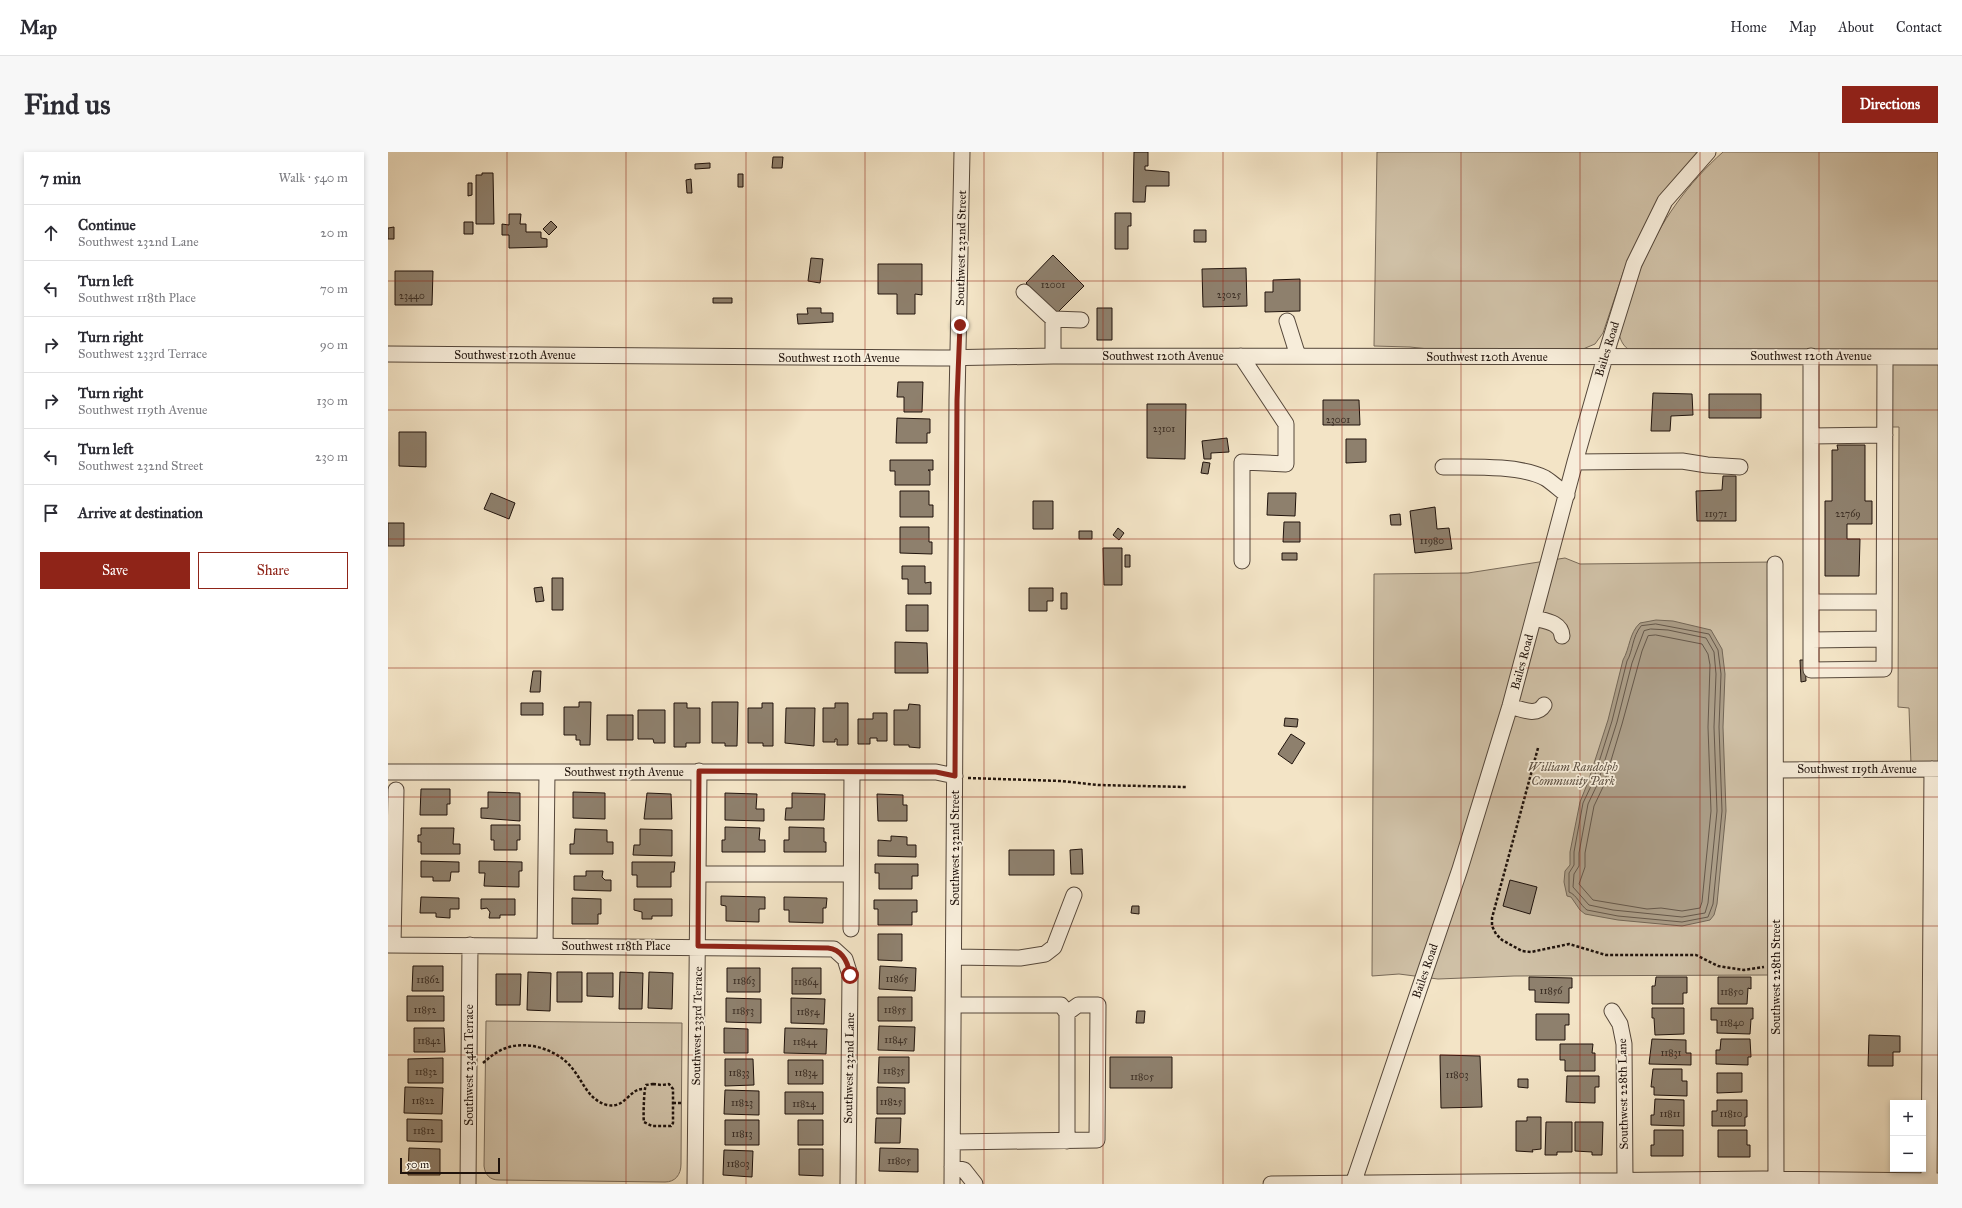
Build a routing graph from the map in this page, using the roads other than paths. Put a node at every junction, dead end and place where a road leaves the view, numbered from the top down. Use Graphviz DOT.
graph roads {
  1 [pos="962,152"];
  2 [pos="1708,152"];
  3 [pos="1024,292"];
  4 [pos="1053,319"];
  5 [pos="1081,320"];
  6 [pos="1287,321"];
  7 [pos="388,354"];
  8 [pos="1053,356"];
  9 [pos="1241,356"];
  10 [pos="1298,356"];
  11 [pos="1811,356"];
  12 [pos="1885,356"];
  13 [pos="959,357"];
  14 [pos="1605,357"];
  15 [pos="1938,357"];
  16 [pos="1884,435"];
  17 [pos="1811,436"];
  18 [pos="1575,462"];
  19 [pos="1443,467"];
  20 [pos="1740,467"];
  21 [pos="1567,495"];
  22 [pos="1242,561"];
  23 [pos="1776,564"];
  24 [pos="1811,602"];
  25 [pos="1884,602"];
  26 [pos="1534,618"];
  27 [pos="1562,636"];
  28 [pos="1884,639"];
  29 [pos="1811,640"];
  30 [pos="1544,705"];
  31 [pos="1510,706"];
  32 [pos="1935,769"];
  33 [pos="1776,770"];
  34 [pos="699,771"];
  35 [pos="388,772"];
  36 [pos="547,772"];
  37 [pos="852,772"];
  38 [pos="955,776"];
  39 [pos="396,790"];
  40 [pos="391,874"];
  41 [pos="698,874"];
  42 [pos="851,874"];
  43 [pos="1074,895"];
  44 [pos="851,929"];
  45 [pos="391,945"];
  46 [pos="470,945"];
  47 [pos="546,946"];
  48 [pos="698,946"];
  49 [pos="842,954"];
  50 [pos="954,957"];
  51 [pos="954,1005"];
  52 [pos="1612,1011"];
  53 [pos="1067,1013"];
  54 [pos="1067,1141"];
  55 [pos="953,1142"];
  56 [pos="952,1167"];
  57 [pos="1623,1182"];
  58 [pos="1776,1182"];
  59 [pos="1932,1182"];
  60 [pos="1353,1183"];
  61 [pos="468,1184"];
  62 [pos="695,1184"];
  63 [pos="848,1184"];
  64 [pos="952,1184"];
  65 [pos="975,1184"];
  66 [pos="1271,1184"];
  1 -- 13 [label="street, Southwest 232nd Street"];
  2 -- 14 [label="street, Bailes Road"];
  3 -- 4 [label="street"];
  4 -- 5 [label="street"];
  4 -- 8 [label="street"];
  6 -- 10 [label="street"];
  7 -- 13 [label="street, Southwest 120th Avenue"];
  8 -- 9 [label="street, Southwest 120th Avenue"];
  8 -- 13 [label="street, Southwest 120th Avenue"];
  9 -- 10 [label="street, Southwest 120th Avenue"];
  9 -- 22 [label="street"];
  10 -- 14 [label="street, Southwest 120th Avenue"];
  11 -- 12 [label="street, Southwest 120th Avenue"];
  11 -- 14 [label="street, Southwest 120th Avenue"];
  11 -- 17 [label="street"];
  12 -- 15 [label="street, Southwest 120th Avenue"];
  12 -- 16 [label="street"];
  13 -- 38 [label="street, Southwest 232nd Street"];
  14 -- 18 [label="street, Bailes Road"];
  16 -- 17 [label="street"];
  16 -- 25 [label="street"];
  17 -- 24 [label="street"];
  18 -- 20 [label="street"];
  18 -- 21 [label="street, Bailes Road"];
  19 -- 21 [label="street"];
  21 -- 26 [label="street, Bailes Road"];
  23 -- 33 [label="street, Southwest 228th Street"];
  24 -- 25 [label="street"];
  24 -- 29 [label="street"];
  25 -- 28 [label="street"];
  26 -- 27 [label="street"];
  26 -- 31 [label="street, Bailes Road"];
  28 -- 29 [label="street"];
  28 -- 29 [label="street"];
  30 -- 31 [label="street"];
  31 -- 60 [label="street, Bailes Road"];
  32 -- 33 [label="street, Southwest 119th Avenue"];
  32 -- 59 [label="street"];
  33 -- 58 [label="street, Southwest 228th Street"];
  34 -- 36 [label="street, Southwest 119th Avenue"];
  34 -- 37 [label="street, Southwest 119th Avenue"];
  34 -- 41 [label="street, Southwest 233rd Terrace"];
  35 -- 36 [label="street, Southwest 119th Avenue"];
  36 -- 47 [label="street"];
  37 -- 38 [label="street, Southwest 119th Avenue"];
  37 -- 42 [label="street"];
  38 -- 50 [label="street, Southwest 232nd Street"];
  39 -- 40 [label="street"];
  40 -- 45 [label="street"];
  41 -- 42 [label="street"];
  41 -- 48 [label="street, Southwest 233rd Terrace"];
  42 -- 44 [label="street"];
  43 -- 50 [label="street"];
  45 -- 46 [label="street, Southwest 118th Place"];
  46 -- 47 [label="street, Southwest 118th Place"];
  46 -- 61 [label="street, Southwest 234th Terrace"];
  47 -- 48 [label="street, Southwest 118th Place"];
  48 -- 49 [label="street, Southwest 118th Place"];
  48 -- 62 [label="street, Southwest 233rd Terrace"];
  49 -- 63 [label="street, Southwest 232nd Lane"];
  50 -- 51 [label="street, Southwest 232nd Street"];
  51 -- 53 [label="street"];
  51 -- 55 [label="street, Southwest 232nd Street"];
  52 -- 57 [label="street, Southwest 228th Lane"];
  53 -- 54 [label="street"];
  53 -- 54 [label="street"];
  54 -- 55 [label="street"];
  55 -- 56 [label="street, Southwest 232nd Street"];
  56 -- 64 [label="street, Southwest 232nd Street"];
  56 -- 65 [label="street"];
  57 -- 58 [label="street"];
  57 -- 60 [label="street"];
  58 -- 59 [label="street"];
  60 -- 66 [label="street"];
}
